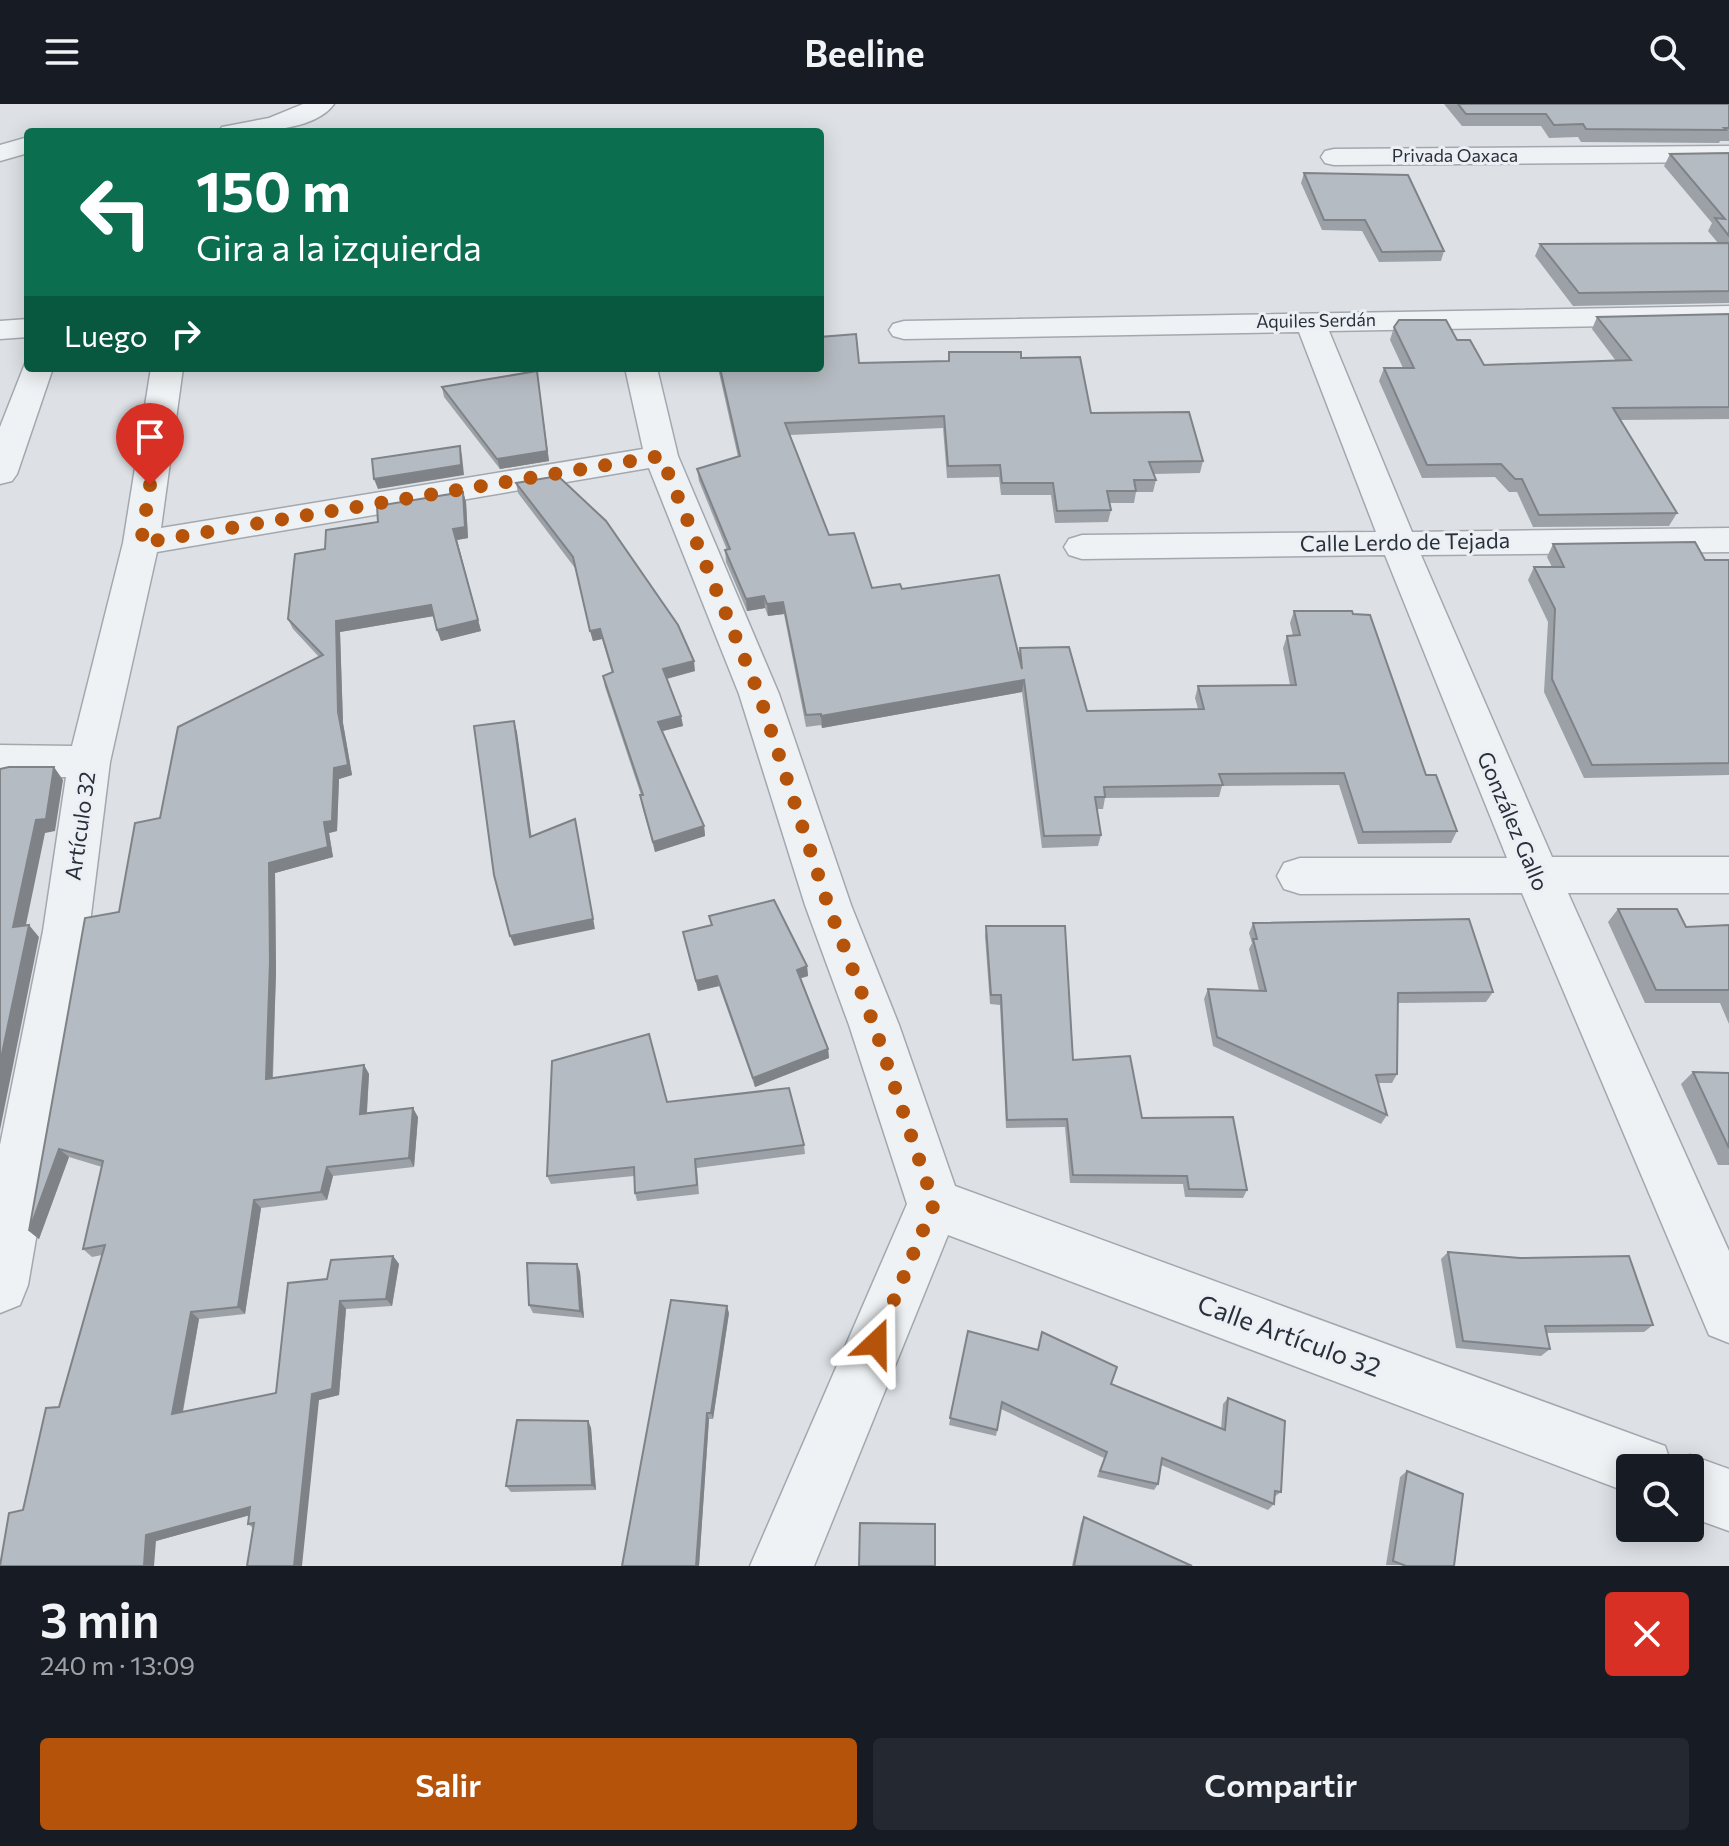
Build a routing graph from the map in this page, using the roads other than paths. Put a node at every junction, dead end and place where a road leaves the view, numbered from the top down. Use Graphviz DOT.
graph roads {
  1 [pos="322,104"];
  2 [pos="263,128"];
  3 [pos="24,146"];
  4 [pos="0,153"];
  5 [pos="1729,154"];
  6 [pos="1334,157"];
  7 [pos="1729,315"];
  8 [pos="1310,321"];
  9 [pos="24,328"];
  10 [pos="0,330"];
  11 [pos="904,330"];
  12 [pos="36,372"];
  13 [pos="166,372"];
  14 [pos="642,372"];
  15 [pos="661,456"];
  16 [pos="0,474"];
  17 [pos="1729,540"];
  18 [pos="1395,541"];
  19 [pos="141,543"];
  20 [pos="1082,547"];
  21 [pos="0,761"];
  22 [pos="89,762"];
  23 [pos="1729,875"];
  24 [pos="1300,876"];
  25 [pos="1535,876"];
  26 [pos="934,1204"];
  27 [pos="0,1285"];
  28 [pos="1729,1315"];
  29 [pos="1616,1458"];
  30 [pos="1704,1491"];
  31 [pos="1729,1500"];
  32 [pos="782,1566"];
  1 -- 2 [label="street"];
  3 -- 4 [label="street"];
  5 -- 6 [label="street, Privada Oaxaca"];
  7 -- 8 [label="street, Aquiles Serdán"];
  8 -- 11 [label="street, Aquiles Serdán"];
  8 -- 18 [label="street, González Gallo"];
  9 -- 10 [label="street"];
  12 -- 16 [label="street"];
  13 -- 19 [label="street, Artículo 32"];
  14 -- 15 [label="street"];
  15 -- 19 [label="street"];
  15 -- 26 [label="street"];
  17 -- 18 [label="street, Calle Lerdo de Tejada"];
  18 -- 20 [label="street, Calle Lerdo de Tejada"];
  18 -- 25 [label="street, González Gallo"];
  19 -- 22 [label="street, Artículo 32"];
  21 -- 22 [label="street"];
  22 -- 27 [label="street, Artículo 32"];
  23 -- 25 [label="street"];
  24 -- 25 [label="street"];
  25 -- 28 [label="street, González Gallo"];
  26 -- 29 [label="street, Calle Artículo 32"];
  26 -- 32 [label="street"];
  30 -- 31 [label="street"];
}
